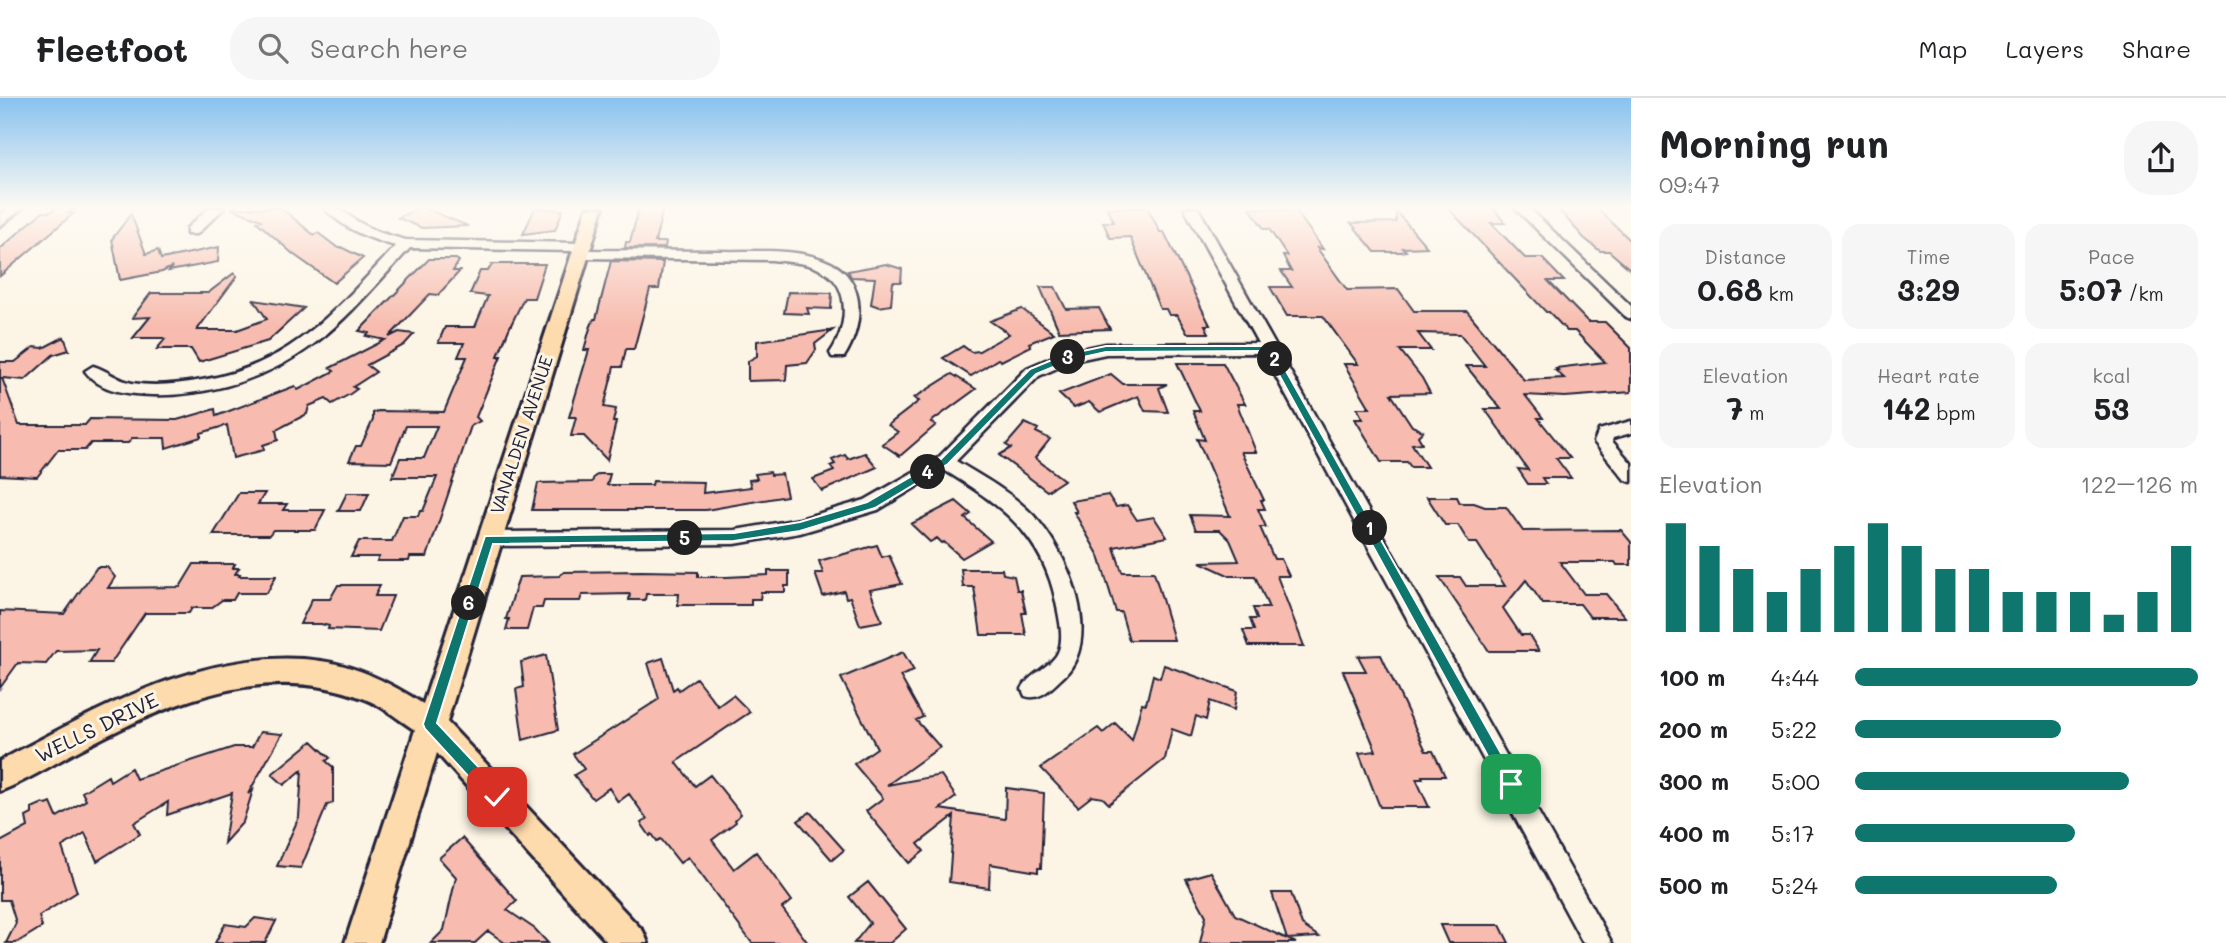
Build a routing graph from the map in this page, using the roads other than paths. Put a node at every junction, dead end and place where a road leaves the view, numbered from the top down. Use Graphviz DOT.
graph roads {
  1 [pos="403,247"];
  2 [pos="506,247"];
  3 [pos="1213,247"];
  4 [pos="1563,247"];
  5 [pos="580,250"];
  6 [pos="1631,314"];
  7 [pos="1269,348"];
  8 [pos="838,353"];
  9 [pos="93,371"];
  10 [pos="1631,427"];
  11 [pos="944,462"];
  12 [pos="1631,475"];
  13 [pos="489,539"];
  14 [pos="1033,689"];
  15 [pos="430,724"];
  16 [pos="0,777"];
  17 [pos="362,943"];
  18 [pos="631,943"];
  19 [pos="1598,943"];
  1 -- 9 [label="street"];
  2 -- 5 [label="street"];
  3 -- 7 [label="street"];
  4 -- 6 [label="street"];
  5 -- 8 [label="street"];
  5 -- 13 [label="main road, VANALDEN AVENUE"];
  7 -- 11 [label="street"];
  7 -- 19 [label="street"];
  10 -- 12 [label="street"];
  11 -- 13 [label="street"];
  11 -- 14 [label="street"];
  13 -- 15 [label="main road, VANALDEN AVENUE"];
  15 -- 16 [label="main road, WELLS DRIVE"];
  15 -- 17 [label="main road, VANALDEN AVENUE"];
  15 -- 18 [label="main road, WELLS DRIVE"];
}
